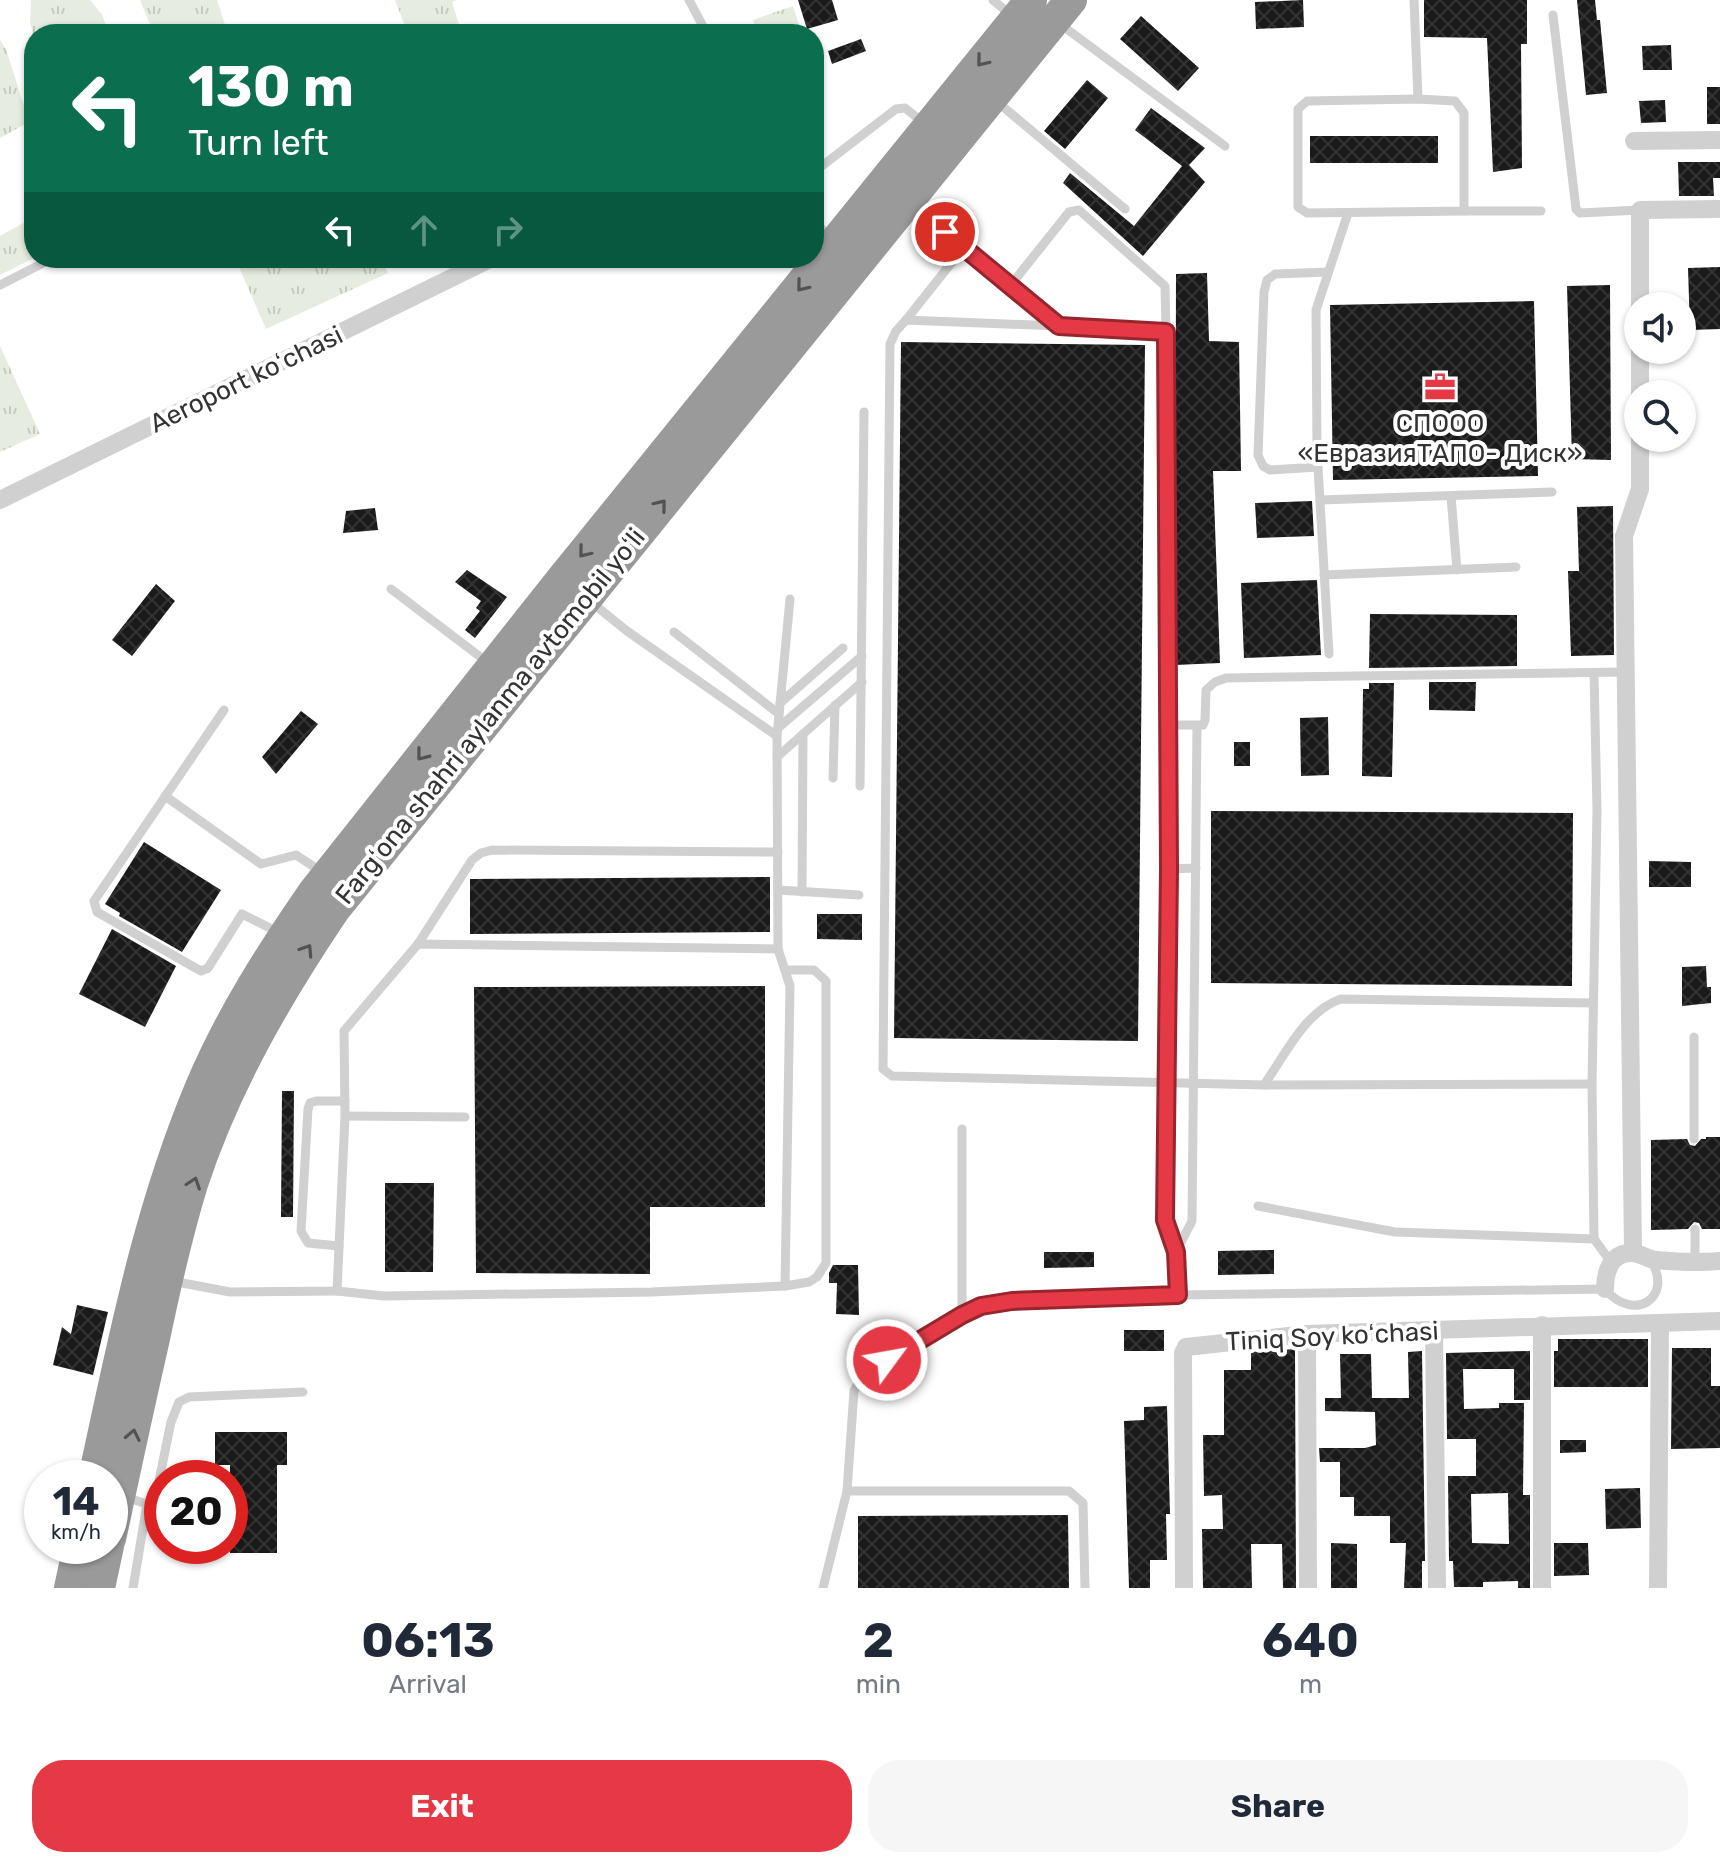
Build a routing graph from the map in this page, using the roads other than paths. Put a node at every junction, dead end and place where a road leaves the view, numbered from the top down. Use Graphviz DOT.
graph roads {
  1 [pos="689,0"];
  2 [pos="1414,0"];
  3 [pos="1013,6"];
  4 [pos="1063,10"];
  5 [pos="1553,15"];
  6 [pos="702,24"];
  7 [pos="993,97"];
  8 [pos="1418,99"];
  9 [pos="929,127"];
  10 [pos="1720,140"];
  11 [pos="1634,141"];
  12 [pos="1225,146"];
  13 [pos="824,164"];
  14 [pos="908,201"];
  15 [pos="1125,209"];
  16 [pos="1720,209"];
  17 [pos="1640,210"];
  18 [pos="1464,211"];
  19 [pos="1541,211"];
  20 [pos="1348,213"];
  21 [pos="824,237"];
  22 [pos="964,247"];
  23 [pos="33,268"];
  24 [pos="472,268"];
  25 [pos="800,268"];
  26 [pos="1328,272"];
  27 [pos="0,285"];
  28 [pos="1010,286"];
  29 [pos="1640,292"];
  30 [pos="906,320"];
  31 [pos="1059,326"];
  32 [pos="1166,332"];
  33 [pos="864,412"];
  34 [pos="1640,452"];
  35 [pos="1318,467"];
  36 [pos="1552,492"];
  37 [pos="1451,496"];
  38 [pos="0,500"];
  39 [pos="1320,500"];
  40 [pos="1516,567"];
  41 [pos="1457,570"];
  42 [pos="1324,575"];
  43 [pos="391,589"];
  44 [pos="586,597"];
  45 [pos="790,599"];
  46 [pos="674,632"];
  47 [pos="843,648"];
  48 [pos="1329,654"];
  49 [pos="862,656"];
  50 [pos="492,666"];
  51 [pos="1625,672"];
  52 [pos="1594,674"];
  53 [pos="862,682"];
  54 [pos="780,703"];
  55 [pos="835,705"];
  56 [pos="224,710"];
  57 [pos="779,714"];
  58 [pos="1168,725"];
  59 [pos="1197,726"];
  60 [pos="777,732"];
  61 [pos="803,734"];
  62 [pos="777,757"];
  63 [pos="833,778"];
  64 [pos="860,786"];
  65 [pos="165,796"];
  66 [pos="778,852"];
  67 [pos="1196,868"];
  68 [pos="1169,869"];
  69 [pos="326,876"];
  70 [pos="778,890"];
  71 [pos="802,892"];
  72 [pos="859,895"];
  73 [pos="284,936"];
  74 [pos="418,944"];
  75 [pos="778,949"];
  76 [pos="785,970"];
  77 [pos="1593,1003"];
  78 [pos="1694,1037"];
  79 [pos="1167,1082"];
  80 [pos="1194,1083"];
  81 [pos="1592,1084"];
  82 [pos="1264,1085"];
  83 [pos="345,1101"];
  84 [pos="345,1116"];
  85 [pos="465,1117"];
  86 [pos="962,1129"];
  87 [pos="1694,1139"];
  88 [pos="1258,1206"];
  89 [pos="1695,1229"];
  90 [pos="1594,1239"];
  91 [pos="339,1246"];
  92 [pos="1176,1252"];
  93 [pos="1642,1256"];
  94 [pos="1720,1261"];
  95 [pos="1611,1262"];
  96 [pos="1695,1263"];
  97 [pos="167,1280"];
  98 [pos="785,1286"];
  99 [pos="1605,1289"];
  100 [pos="337,1291"];
  101 [pos="1178,1295"];
  102 [pos="962,1315"];
  103 [pos="1720,1321"];
  104 [pos="1660,1323"];
  105 [pos="1542,1325"];
  106 [pos="1434,1329"];
  107 [pos="1307,1334"];
  108 [pos="303,1392"];
  109 [pos="847,1491"];
  110 [pos="135,1498"];
  111 [pos="75,1564"];
  112 [pos="104,1564"];
  113 [pos="70,1588"];
  114 [pos="99,1588"];
  115 [pos="133,1588"];
  116 [pos="823,1588"];
  117 [pos="1085,1588"];
  118 [pos="1184,1588"];
  119 [pos="1308,1588"];
  120 [pos="1437,1588"];
  121 [pos="1542,1588"];
  122 [pos="1658,1588"];
  1 -- 6 [label="lane"];
  2 -- 8 [label="lane"];
  3 -- 9 [label="highway, Fargʻona shahri aylanma avtomobil yoʻli, one-way"];
  4 -- 7 [label="highway, Fargʻona shahri aylanma avtomobil yoʻli"];
  4 -- 12 [label="lane"];
  5 -- 17 [label="lane"];
  7 -- 14 [label="highway, Fargʻona shahri aylanma avtomobil yoʻli"];
  7 -- 15 [label="lane"];
  8 -- 18 [label="lane"];
  8 -- 20 [label="lane"];
  9 -- 13 [label="lane"];
  9 -- 21 [label="highway, Fargʻona shahri aylanma avtomobil yoʻli"];
  10 -- 11 [label="street"];
  14 -- 22 [label="lane"];
  44 -- 14 [label="highway, Fargʻona shahri aylanma avtomobil yoʻli, one-way"];
  16 -- 17 [label="street"];
  17 -- 29 [label="street"];
  18 -- 19 [label="lane"];
  18 -- 20 [label="lane"];
  20 -- 26 [label="lane"];
  22 -- 28 [label="lane"];
  22 -- 30 [label="lane"];
  23 -- 27 [label="lane"];
  24 -- 38 [label="street, Aeroport koʻchasi"];
  25 -- 50 [label="highway, Fargʻona shahri aylanma avtomobil yoʻli, one-way"];
  26 -- 35 [label="lane"];
  26 -- 35 [label="lane"];
  28 -- 31 [label="lane"];
  28 -- 32 [label="lane"];
  30 -- 31 [label="lane"];
  30 -- 79 [label="lane"];
  31 -- 32 [label="lane"];
  32 -- 58 [label="lane"];
  33 -- 49 [label="lane"];
  34 -- 51 [label="street"];
  35 -- 39 [label="lane"];
  36 -- 37 [label="lane"];
  37 -- 39 [label="lane"];
  37 -- 41 [label="lane"];
  39 -- 42 [label="lane"];
  40 -- 41 [label="lane"];
  41 -- 42 [label="lane"];
  42 -- 48 [label="lane"];
  43 -- 50 [label="lane"];
  44 -- 60 [label="lane"];
  97 -- 44 [label="highway, Fargʻona shahri aylanma avtomobil yoʻli, one-way"];
  45 -- 54 [label="lane"];
  46 -- 57 [label="lane"];
  47 -- 54 [label="lane"];
  49 -- 53 [label="lane"];
  49 -- 60 [label="lane"];
  50 -- 69 [label="highway, Fargʻona shahri aylanma avtomobil yoʻli, one-way"];
  51 -- 52 [label="lane"];
  51 -- 93 [label="street"];
  52 -- 59 [label="lane"];
  52 -- 77 [label="lane"];
  53 -- 55 [label="lane"];
  53 -- 64 [label="lane"];
  54 -- 57 [label="lane"];
  55 -- 61 [label="lane"];
  55 -- 63 [label="lane"];
  56 -- 65 [label="lane"];
  57 -- 60 [label="lane"];
  58 -- 59 [label="lane"];
  58 -- 68 [label="lane"];
  59 -- 67 [label="lane"];
  60 -- 62 [label="lane"];
  61 -- 62 [label="lane"];
  61 -- 71 [label="lane"];
  62 -- 66 [label="lane"];
  65 -- 69 [label="lane"];
  65 -- 73 [label="lane"];
  66 -- 70 [label="lane"];
  66 -- 74 [label="lane"];
  67 -- 68 [label="lane"];
  67 -- 80 [label="lane"];
  68 -- 79 [label="lane"];
  69 -- 73 [label="highway, Fargʻona shahri aylanma avtomobil yoʻli"];
  70 -- 71 [label="lane"];
  70 -- 75 [label="lane"];
  71 -- 72 [label="lane"];
  73 -- 110 [label="highway, Fargʻona shahri aylanma avtomobil yoʻli"];
  74 -- 75 [label="lane"];
  74 -- 83 [label="lane"];
  75 -- 76 [label="lane"];
  76 -- 98 [label="lane"];
  76 -- 98 [label="lane"];
  77 -- 81 [label="lane"];
  77 -- 82 [label="lane"];
  78 -- 87 [label="lane"];
  79 -- 80 [label="lane"];
  79 -- 92 [label="lane"];
  80 -- 82 [label="lane"];
  80 -- 92 [label="lane"];
  81 -- 82 [label="lane"];
  81 -- 90 [label="lane"];
  83 -- 84 [label="lane"];
  83 -- 91 [label="lane"];
  84 -- 85 [label="lane"];
  84 -- 91 [label="lane"];
  86 -- 102 [label="lane"];
  88 -- 90 [label="lane"];
  89 -- 96 [label="lane"];
  90 -- 95 [label="lane"];
  91 -- 100 [label="lane"];
  92 -- 101 [label="lane"];
  93 -- 95 [label="street"];
  93 -- 96 [label="street"];
  93 -- 99 [label="lane"];
  94 -- 96 [label="street"];
  95 -- 99 [label="street"];
  97 -- 100 [label="lane"];
  110 -- 97 [label="highway, Fargʻona shahri aylanma avtomobil yoʻli, one-way"];
  98 -- 100 [label="lane"];
  99 -- 101 [label="lane"];
  101 -- 102 [label="lane"];
  102 -- 109 [label="lane"];
  103 -- 104 [label="street, Tiniq Soy koʻchasi"];
  104 -- 105 [label="street, Tiniq Soy koʻchasi"];
  104 -- 122 [label="street"];
  105 -- 106 [label="street, Tiniq Soy koʻchasi"];
  105 -- 121 [label="street"];
  106 -- 107 [label="street, Tiniq Soy koʻchasi"];
  106 -- 120 [label="street"];
  107 -- 118 [label="street, Tiniq Soy koʻchasi"];
  107 -- 119 [label="street"];
  108 -- 110 [label="lane"];
  109 -- 116 [label="lane"];
  109 -- 117 [label="lane"];
  110 -- 115 [label="lane"];
  111 -- 113 [label="highway"];
  112 -- 114 [label="highway"];
}
